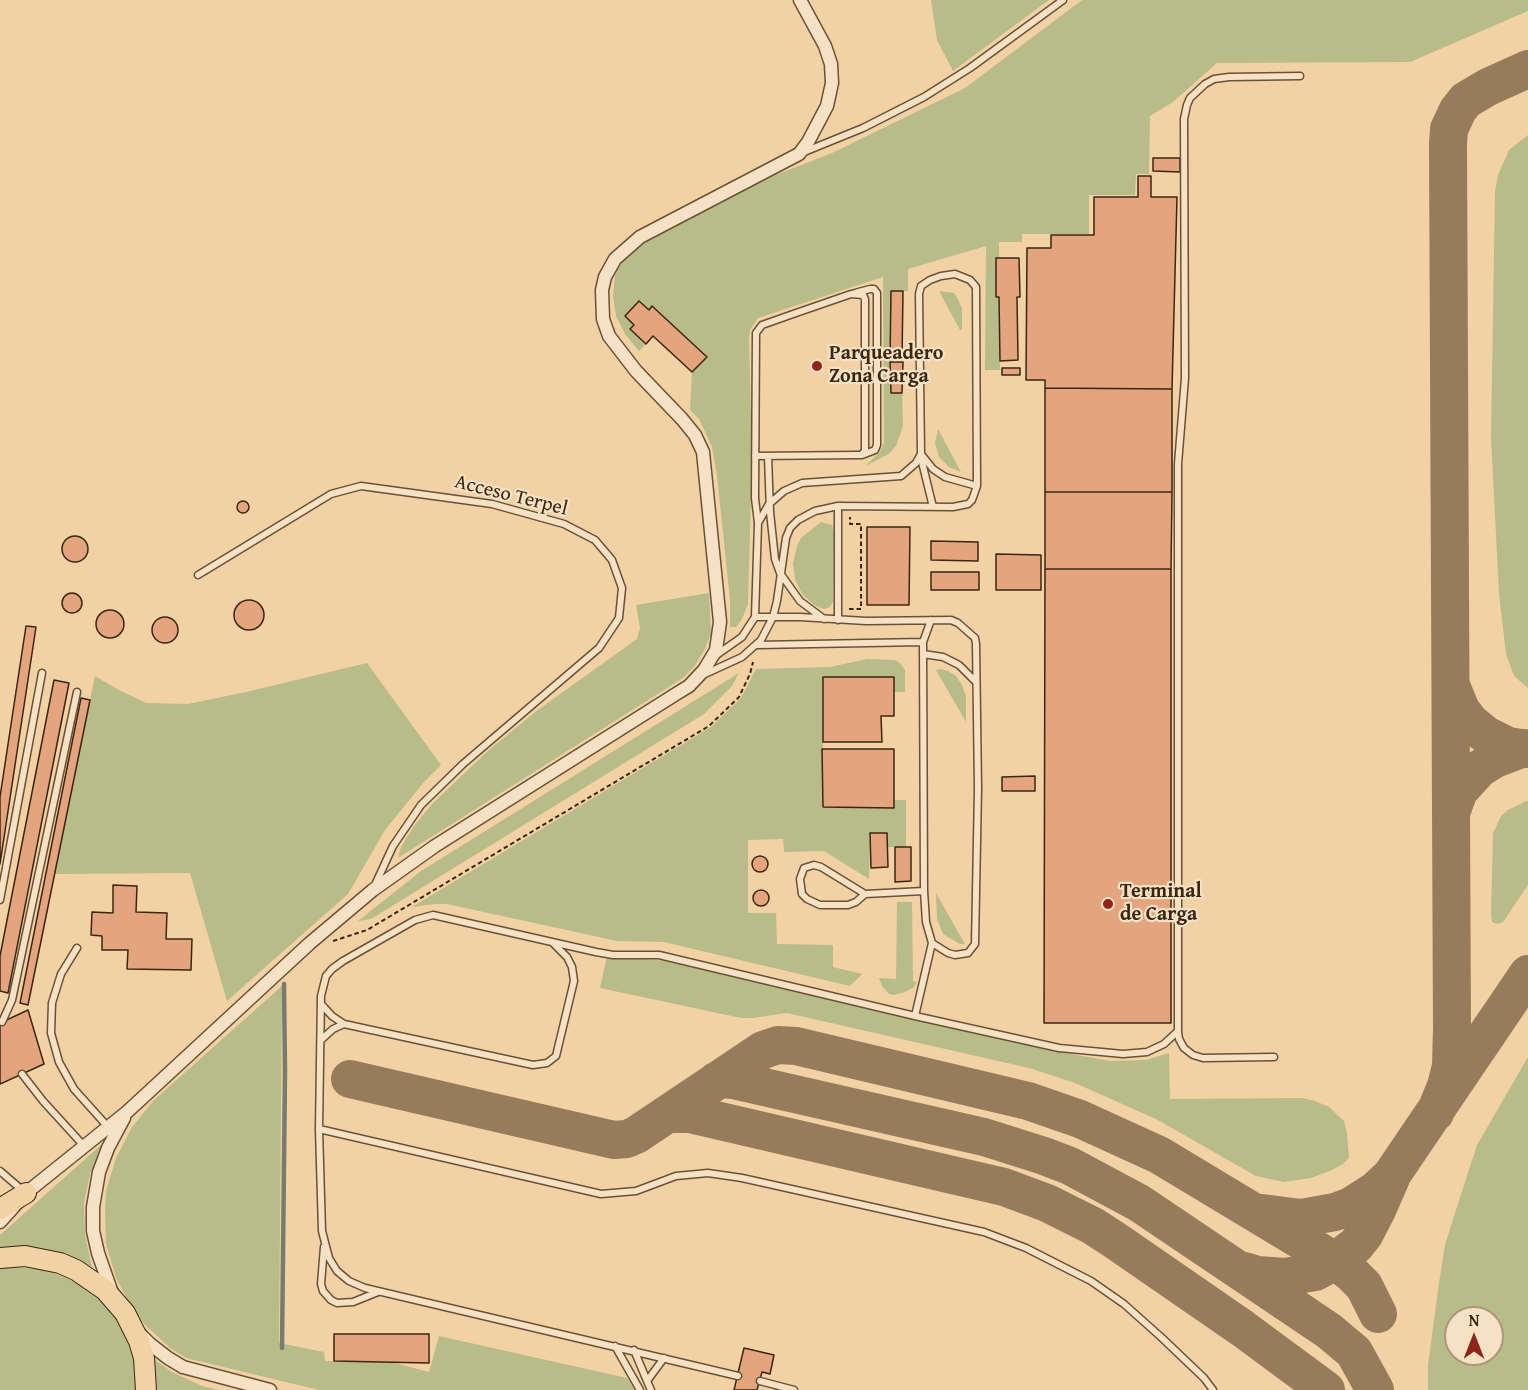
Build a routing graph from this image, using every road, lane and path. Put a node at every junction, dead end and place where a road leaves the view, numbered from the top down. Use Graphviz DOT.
graph roads {
  1 [pos="800,0"];
  2 [pos="1063,0"];
  3 [pos="1300,76"];
  4 [pos="799,154"];
  5 [pos="851,294"];
  6 [pos="921,454"];
  7 [pos="861,455"];
  8 [pos="755,456"];
  9 [pos="768,456"];
  10 [pos="977,486"];
  11 [pos="770,504"];
  12 [pos="850,504"];
  13 [pos="838,506"];
  14 [pos="933,507"];
  15 [pos="758,523"];
  16 [pos="780,573"];
  17 [pos="198,575"];
  18 [pos="755,617"];
  19 [pos="773,617"];
  20 [pos="824,619"];
  21 [pos="838,620"];
  22 [pos="931,620"];
  23 [pos="849,621"];
  24 [pos="923,642"];
  25 [pos="757,645"];
  26 [pos="923,654"];
  27 [pos="710,660"];
  28 [pos="42,673"];
  29 [pos="698,677"];
  30 [pos="976,682"];
  31 [pos="77,692"];
  32 [pos="373,890"];
  33 [pos="924,891"];
  34 [pos="865,894"];
  35 [pos="0,900"];
  36 [pos="320,935"];
  37 [pos="551,941"];
  38 [pos="932,943"];
  39 [pos="77,948"];
  40 [pos="321,1004"];
  41 [pos="915,1016"];
  42 [pos="0,1018"];
  43 [pos="344,1023"];
  44 [pos="1178,1031"];
  45 [pos="321,1040"];
  46 [pos="1274,1057"];
  47 [pos="22,1074"];
  48 [pos="128,1112"];
  49 [pos="108,1127"];
  50 [pos="319,1129"];
  51 [pos="84,1146"];
  52 [pos="0,1171"];
  53 [pos="26,1193"];
  54 [pos="0,1209"];
  55 [pos="0,1222"];
  56 [pos="324,1244"];
  57 [pos="0,1258"];
  58 [pos="378,1292"];
  59 [pos="117,1303"];
  60 [pos="132,1325"];
  61 [pos="615,1346"];
  62 [pos="634,1350"];
  63 [pos="664,1358"];
  64 [pos="738,1376"];
  65 [pos="647,1381"];
  66 [pos="760,1381"];
  67 [pos="146,1390"];
  68 [pos="270,1390"];
  69 [pos="640,1390"];
  70 [pos="651,1390"];
  71 [pos="794,1390"];
  72 [pos="1213,1390"];
  1 -- 4 [label="street"];
  2 -- 4 [label="lane"];
  3 -- 44 [label="lane"];
  4 -- 27 [label="street"];
  5 -- 7 [label="lane"];
  5 -- 7 [label="lane"];
  5 -- 8 [label="lane"];
  6 -- 10 [label="lane"];
  6 -- 10 [label="lane"];
  6 -- 11 [label="lane"];
  6 -- 14 [label="lane"];
  7 -- 9 [label="lane"];
  8 -- 9 [label="lane"];
  8 -- 15 [label="lane"];
  9 -- 11 [label="lane"];
  10 -- 14 [label="lane"];
  11 -- 15 [label="lane"];
  11 -- 16 [label="lane"];
  12 -- 13 [label="lane"];
  12 -- 14 [label="lane"];
  12 -- 23 [label="path"];
  13 -- 16 [label="lane"];
  13 -- 21 [label="lane"];
  15 -- 18 [label="lane"];
  16 -- 19 [label="lane"];
  16 -- 20 [label="lane"];
  17 -- 32 [label="lane, Acceso Terpel"];
  18 -- 19 [label="lane"];
  18 -- 27 [label="lane"];
  19 -- 20 [label="lane"];
  19 -- 25 [label="lane"];
  20 -- 21 [label="lane"];
  21 -- 23 [label="lane"];
  22 -- 23 [label="lane"];
  22 -- 24 [label="lane"];
  22 -- 30 [label="lane"];
  24 -- 25 [label="lane"];
  24 -- 26 [label="lane"];
  25 -- 29 [label="lane"];
  25 -- 36 [label="path"];
  26 -- 30 [label="lane"];
  26 -- 33 [label="lane"];
  27 -- 29 [label="street"];
  28 -- 35 [label="lane"];
  29 -- 32 [label="street"];
  30 -- 38 [label="lane"];
  31 -- 42 [label="lane"];
  32 -- 36 [label="street"];
  33 -- 34 [label="lane"];
  33 -- 38 [label="lane"];
  34 -- 34 [label="lane"];
  36 -- 48 [label="street"];
  37 -- 40 [label="lane"];
  37 -- 41 [label="lane"];
  37 -- 43 [label="lane"];
  38 -- 41 [label="lane"];
  39 -- 49 [label="lane"];
  40 -- 43 [label="lane"];
  40 -- 45 [label="lane"];
  41 -- 44 [label="lane"];
  43 -- 45 [label="lane"];
  44 -- 46 [label="lane"];
  45 -- 50 [label="lane"];
  47 -- 51 [label="lane"];
  48 -- 49 [label="street"];
  48 -- 59 [label="street"];
  49 -- 51 [label="street"];
  50 -- 56 [label="lane"];
  50 -- 72 [label="lane"];
  51 -- 53 [label="street"];
  52 -- 53 [label="lane"];
  53 -- 54 [label="main road"];
  53 -- 55 [label="street"];
  56 -- 58 [label="lane"];
  56 -- 58 [label="lane"];
  57 -- 59 [label="main road"];
  58 -- 61 [label="lane"];
  59 -- 60 [label="main road"];
  60 -- 67 [label="main road"];
  60 -- 68 [label="street"];
  61 -- 62 [label="lane"];
  61 -- 69 [label="lane"];
  62 -- 63 [label="lane"];
  62 -- 65 [label="lane"];
  63 -- 64 [label="lane"];
  63 -- 65 [label="lane"];
  65 -- 70 [label="lane"];
  66 -- 71 [label="lane"];
}
